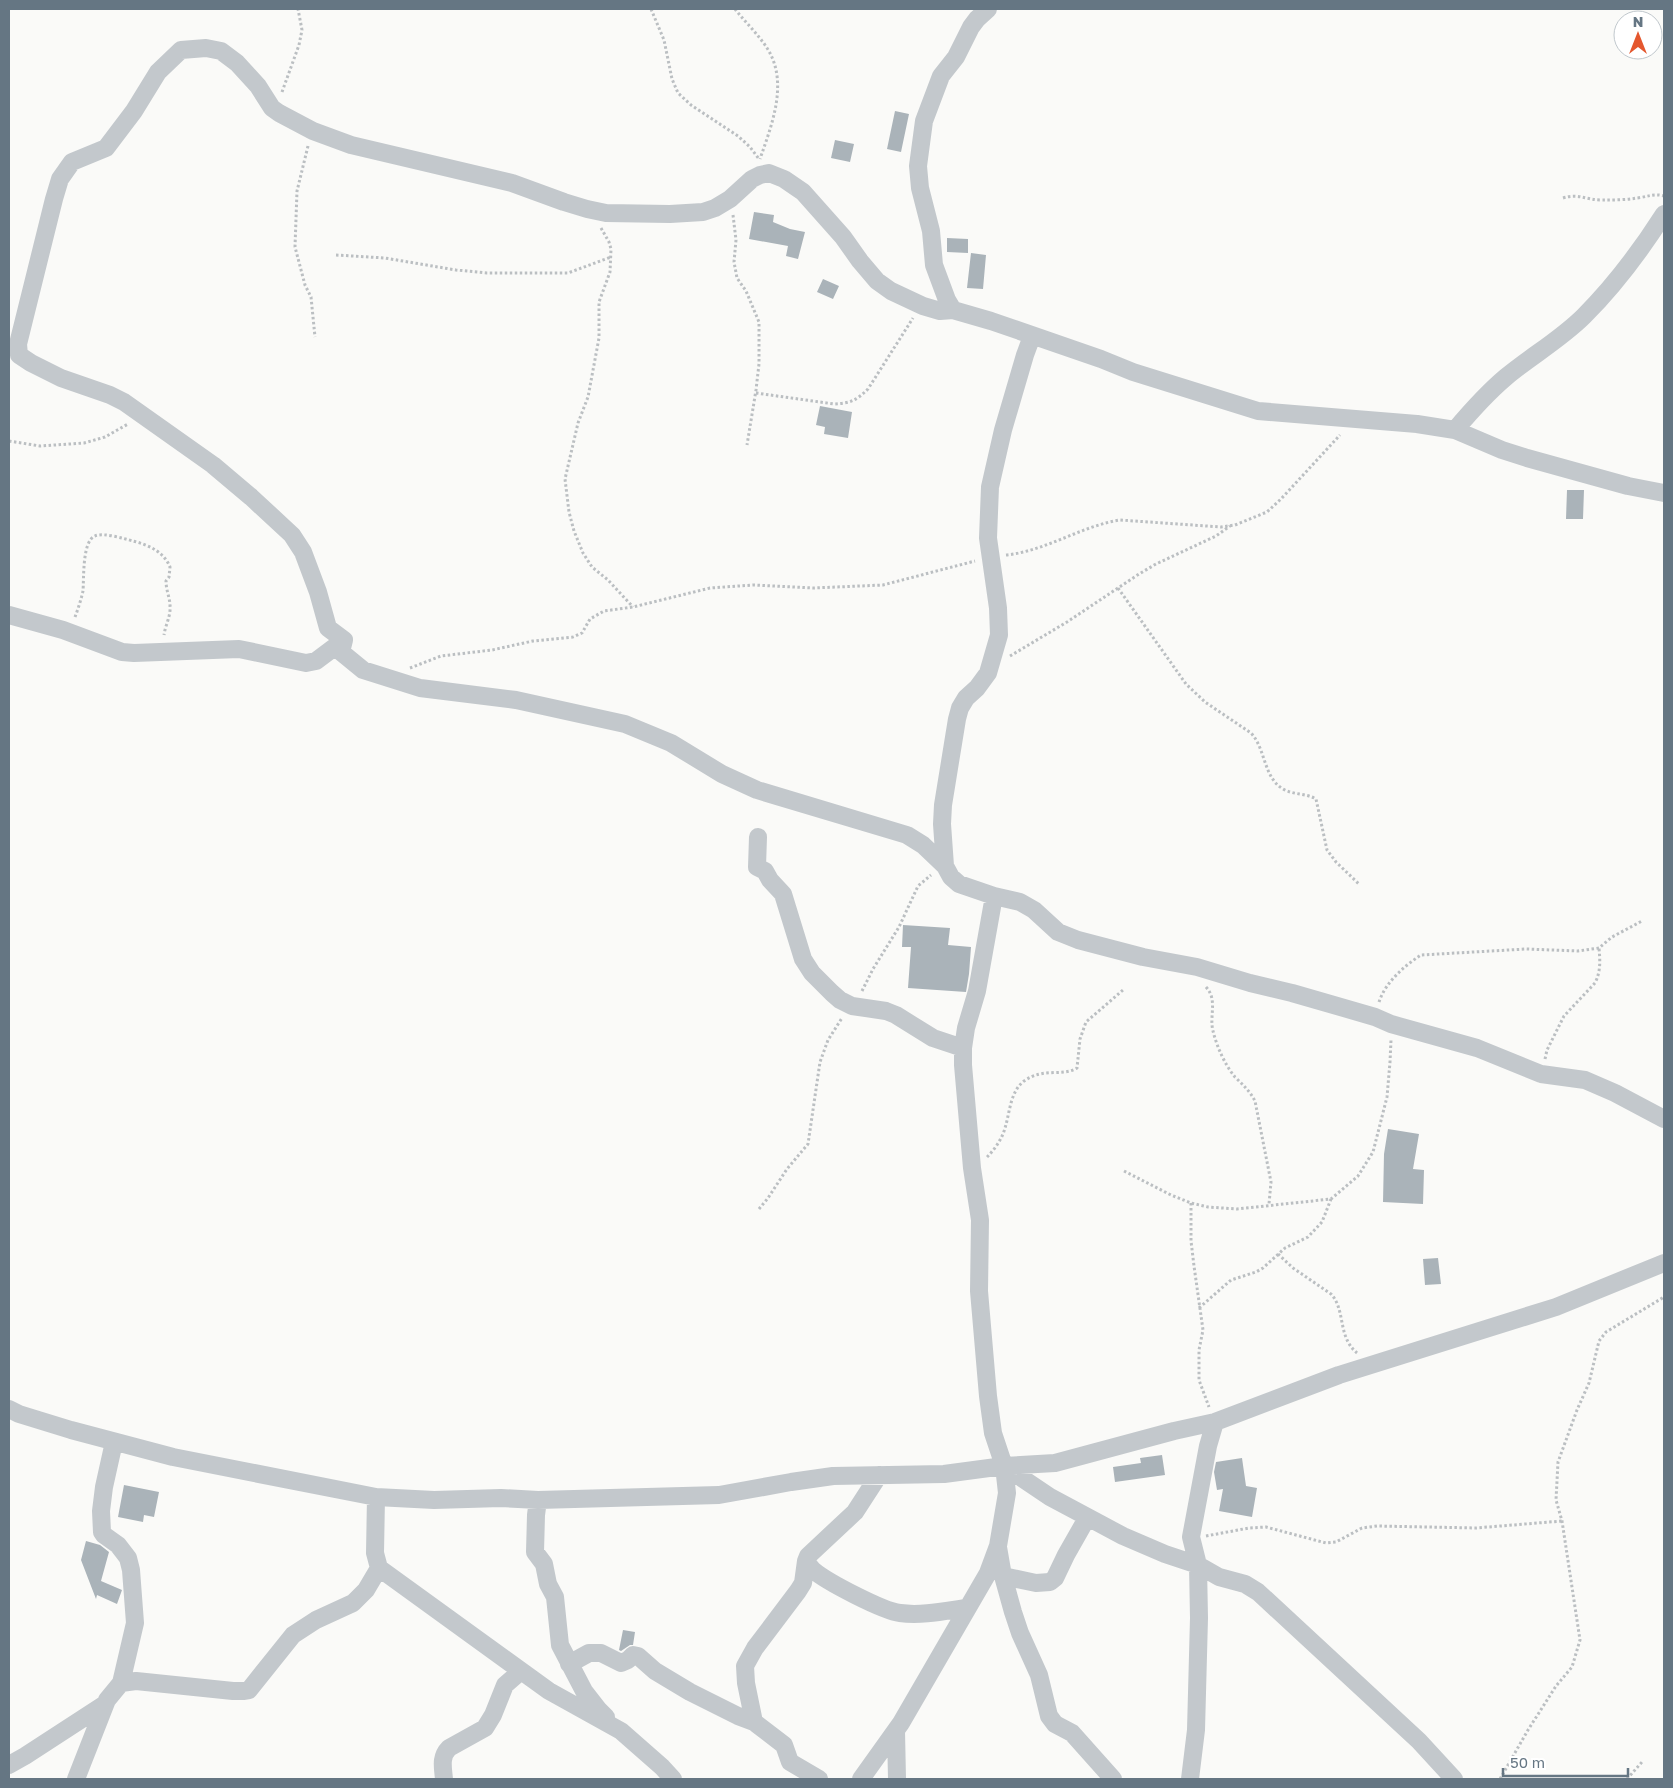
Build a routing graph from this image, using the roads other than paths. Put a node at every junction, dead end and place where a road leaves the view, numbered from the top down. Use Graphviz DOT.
graph roads {
  1 [pos="988,9"];
  2 [pos="1664,214"];
  3 [pos="953,310"];
  4 [pos="1032,336"];
  5 [pos="1455,430"];
  6 [pos="1664,492"];
  7 [pos="9,616"];
  8 [pos="344,640"];
  9 [pos="758,837"];
  10 [pos="945,866"];
  11 [pos="994,896"];
  12 [pos="963,1048"];
  13 [pos="1664,1119"];
  14 [pos="1664,1263"];
  15 [pos="9,1409"];
  16 [pos="1215,1422"];
  17 [pos="114,1442"];
  18 [pos="1004,1466"];
  19 [pos="879,1475"];
  20 [pos="376,1497"];
  21 [pos="538,1500"];
  22 [pos="1087,1518"];
  23 [pos="998,1546"];
  24 [pos="806,1561"];
  25 [pos="1198,1565"];
  26 [pos="379,1568"];
  27 [pos="1003,1576"];
  28 [pos="966,1608"];
  29 [pos="569,1664"];
  30 [pos="521,1671"];
  31 [pos="121,1683"];
  32 [pos="105,1704"];
  33 [pos="754,1722"];
  34 [pos="621,1731"];
  35 [pos="896,1731"];
  36 [pos="9,1765"];
  37 [pos="76,1779"];
  38 [pos="444,1779"];
  39 [pos="672,1779"];
  40 [pos="819,1779"];
  41 [pos="860,1779"];
  42 [pos="897,1779"];
  43 [pos="1113,1779"];
  44 [pos="1190,1779"];
  45 [pos="1454,1779"];
  1 -- 3 [label="street"];
  2 -- 5 [label="street"];
  3 -- 4 [label="street"];
  3 -- 8 [label="street"];
  4 -- 5 [label="street"];
  4 -- 10 [label="street"];
  5 -- 6 [label="street"];
  7 -- 8 [label="street"];
  8 -- 10 [label="street"];
  9 -- 12 [label="street"];
  10 -- 11 [label="street"];
  11 -- 12 [label="street"];
  11 -- 13 [label="street"];
  12 -- 18 [label="street"];
  14 -- 16 [label="street"];
  15 -- 17 [label="street"];
  16 -- 18 [label="street"];
  16 -- 25 [label="street"];
  17 -- 20 [label="street"];
  17 -- 31 [label="street"];
  18 -- 19 [label="street"];
  18 -- 22 [label="street"];
  18 -- 23 [label="street"];
  19 -- 21 [label="street"];
  19 -- 24 [label="street"];
  20 -- 21 [label="street"];
  20 -- 26 [label="street"];
  21 -- 29 [label="street"];
  22 -- 25 [label="street"];
  22 -- 27 [label="street"];
  23 -- 27 [label="street"];
  23 -- 28 [label="street"];
  24 -- 28 [label="street"];
  24 -- 33 [label="street"];
  25 -- 44 [label="street"];
  25 -- 45 [label="street"];
  26 -- 30 [label="street"];
  26 -- 31 [label="street"];
  27 -- 43 [label="street"];
  28 -- 35 [label="street"];
  29 -- 33 [label="street"];
  29 -- 34 [label="street"];
  30 -- 34 [label="street"];
  30 -- 38 [label="street"];
  31 -- 32 [label="street"];
  32 -- 36 [label="street"];
  32 -- 37 [label="street"];
  33 -- 40 [label="street"];
  34 -- 39 [label="street"];
  35 -- 41 [label="street"];
  35 -- 42 [label="street"];
}
